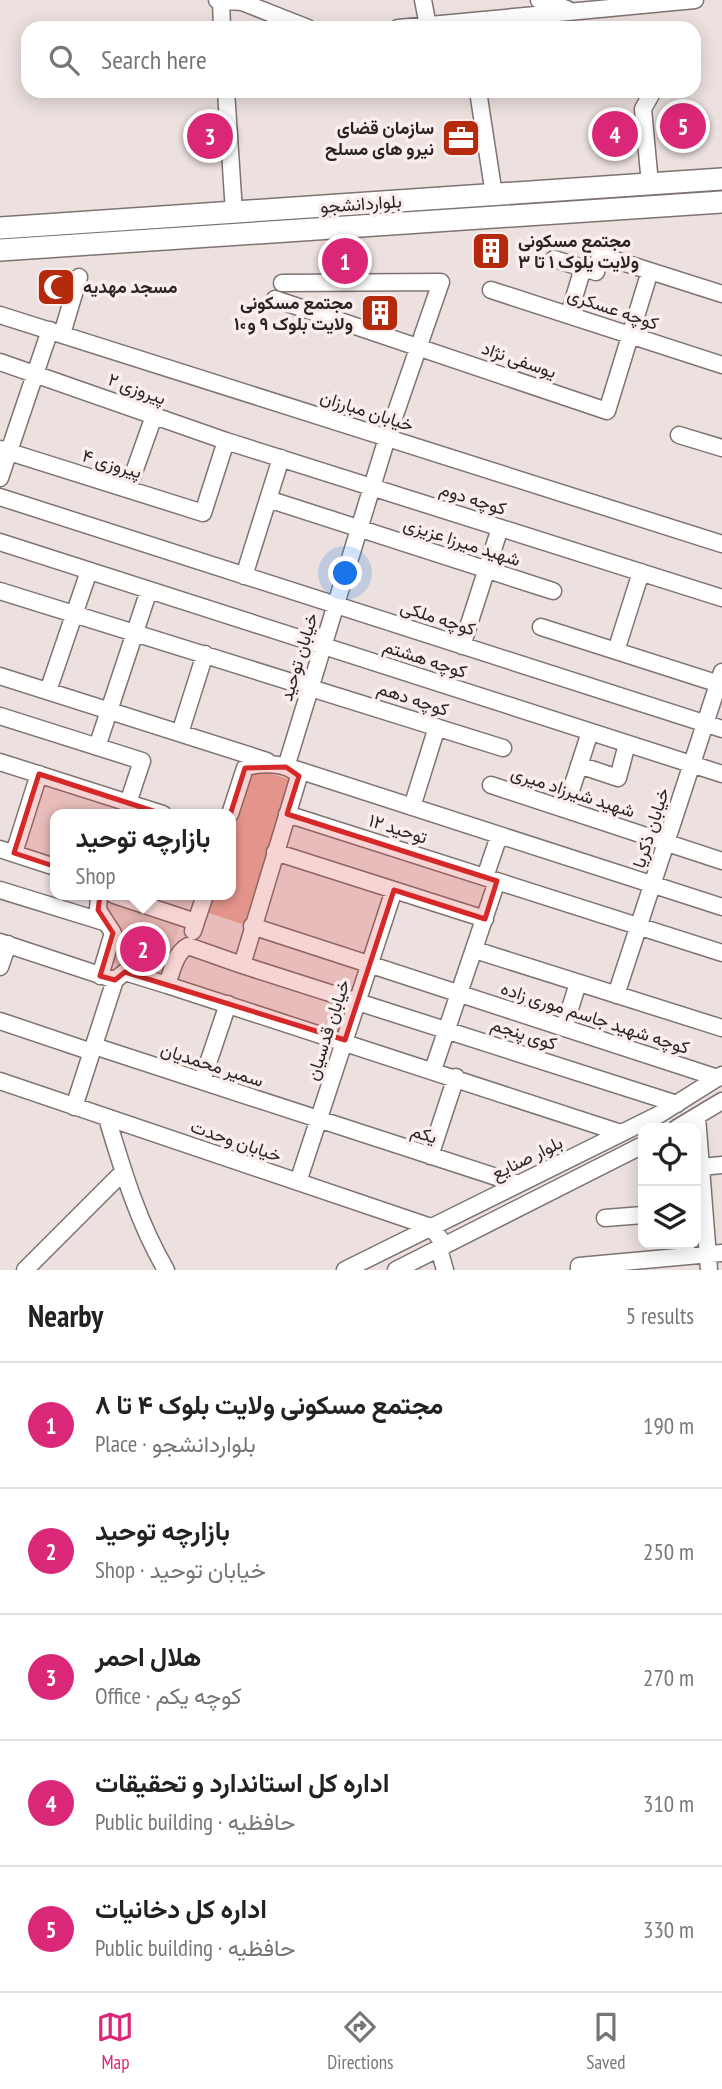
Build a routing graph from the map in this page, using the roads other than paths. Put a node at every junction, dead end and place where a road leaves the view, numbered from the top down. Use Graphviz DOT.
graph roads {
  1 [pos="423,0"];
  2 [pos="540,0"];
  3 [pos="695,0"];
  4 [pos="219,1"];
  5 [pos="243,1"];
  6 [pos="626,3"];
  7 [pos="573,12"];
  8 [pos="221,21"];
  9 [pos="291,21"];
  10 [pos="427,21"];
  11 [pos="500,21"];
  12 [pos="226,98"];
  13 [pos="479,98"];
  14 [pos="649,98"];
  15 [pos="722,179"];
  16 [pos="650,184"];
  17 [pos="494,195"];
  18 [pos="722,202"];
  19 [pos="234,212"];
  20 [pos="0,228"];
  21 [pos="0,250"];
  22 [pos="554,259"];
  23 [pos="583,268"];
  24 [pos="650,271"];
  25 [pos="79,277"];
  26 [pos="282,283"];
  27 [pos="491,290"];
  28 [pos="722,294"];
  29 [pos="275,299"];
  30 [pos="569,314"];
  31 [pos="0,315"];
  32 [pos="56,332"];
  33 [pos="629,335"];
  34 [pos="419,345"];
  35 [pos="0,362"];
  36 [pos="722,365"];
  37 [pos="35,372"];
  38 [pos="154,415"];
  39 [pos="679,435"];
  40 [pos="387,438"];
  41 [pos="226,441"];
  42 [pos="722,448"];
  43 [pos="4,450"];
  44 [pos="281,458"];
  45 [pos="0,478"];
  46 [pos="372,487"];
  47 [pos="128,489"];
  48 [pos="0,497"];
  49 [pos="268,499"];
  50 [pos="359,528"];
  51 [pos="500,528"];
  52 [pos="0,542"];
  53 [pos="722,544"];
  54 [pos="89,570"];
  55 [pos="487,571"];
  56 [pos="640,572"];
  57 [pos="244,576"];
  58 [pos="149,590"];
  59 [pos="553,590"];
  60 [pos="0,591"];
  61 [pos="722,598"];
  62 [pos="335,606"];
  63 [pos="75,613"];
  64 [pos="541,627"];
  65 [pos="135,631"];
  66 [pos="462,646"];
  67 [pos="323,647"];
  68 [pos="616,651"];
  69 [pos="205,653"];
  70 [pos="0,676"];
  71 [pos="721,681"];
  72 [pos="310,687"];
  73 [pos="48,691"];
  74 [pos="108,710"];
  75 [pos="0,716"];
  76 [pos="705,724"];
  77 [pos="437,727"];
  78 [pos="722,729"];
  79 [pos="590,732"];
  80 [pos="180,733"];
  81 [pos="627,744"];
  82 [pos="97,747"];
  83 [pos="503,748"];
  84 [pos="0,762"];
  85 [pos="692,764"];
  86 [pos="579,765"];
  87 [pos="290,768"];
  88 [pos="39,774"];
  89 [pos="722,774"];
  90 [pos="492,785"];
  91 [pos="128,803"];
  92 [pos="412,807"];
  93 [pos="147,809"];
  94 [pos="232,809"];
  95 [pos="565,809"];
  96 [pos="287,814"];
  97 [pos="499,836"];
  98 [pos="666,843"];
  99 [pos="7,851"];
  100 [pos="275,852"];
  101 [pos="722,861"];
  102 [pos="50,865"];
  103 [pos="491,879"];
  104 [pos="652,885"];
  105 [pos="0,890"];
  106 [pos="394,890"];
  107 [pos="99,900"];
  108 [pos="129,900"];
  109 [pos="203,900"];
  110 [pos="722,907"];
  111 [pos="485,919"];
  112 [pos="104,922"];
  113 [pos="196,922"];
  114 [pos="252,926"];
  115 [pos="639,926"];
  116 [pos="4,943"];
  117 [pos="188,946"];
  118 [pos="475,950"];
  119 [pos="722,953"];
  120 [pos="242,965"];
  121 [pos="370,965"];
  122 [pos="0,967"];
  123 [pos="108,978"];
  124 [pos="578,983"];
  125 [pos="167,985"];
  126 [pos="460,994"];
  127 [pos="616,995"];
  128 [pos="358,1002"];
  129 [pos="228,1004"];
  130 [pos="0,1021"];
  131 [pos="564,1028"];
  132 [pos="722,1028"];
  133 [pos="448,1030"];
  134 [pos="345,1040"];
  135 [pos="93,1049"];
  136 [pos="433,1070"];
  137 [pos="456,1077"];
  138 [pos="720,1077"];
  139 [pos="0,1081"];
  140 [pos="202,1082"];
  141 [pos="27,1091"];
  142 [pos="0,1093"];
  143 [pos="722,1101"];
  144 [pos="677,1104"];
  145 [pos="74,1107"];
  146 [pos="697,1117"];
  147 [pos="107,1118"];
  148 [pos="318,1120"];
  149 [pos="686,1123"];
  150 [pos="697,1123"];
  151 [pos="621,1133"];
  152 [pos="638,1148"];
  153 [pos="430,1156"];
  154 [pos="722,1166"];
  155 [pos="701,1167"];
  156 [pos="123,1172"];
  157 [pos="298,1182"];
  158 [pos="518,1184"];
  159 [pos="722,1208"];
  160 [pos="701,1210"];
  161 [pos="701,1214"];
  162 [pos="638,1215"];
  163 [pos="605,1218"];
  164 [pos="431,1227"];
  165 [pos="442,1247"];
  166 [pos="646,1258"];
  167 [pos="713,1259"];
  168 [pos="159,1267"];
  169 [pos="579,1268"];
  170 [pos="25,1270"];
  171 [pos="345,1270"];
  172 [pos="396,1270"];
  173 [pos="445,1270"];
  1 -- 10 [label="street"];
  2 -- 7 [label="street"];
  3 -- 6 [label="street"];
  4 -- 5 [label="street"];
  4 -- 8 [label="street"];
  5 -- 9 [label="street"];
  6 -- 7 [label="street"];
  7 -- 11 [label="street"];
  12 -- 19 [label="street"];
  13 -- 17 [label="street"];
  14 -- 16 [label="street"];
  15 -- 16 [label="main road, بلواردانشجو"];
  16 -- 17 [label="main road, بلواردانشجو"];
  17 -- 19 [label="main road, بلواردانشجو"];
  18 -- 21 [label="main road, بلواردانشجو"];
  19 -- 20 [label="main road, بلواردانشجو"];
  22 -- 23 [label="street"];
  23 -- 24 [label="street"];
  23 -- 30 [label="street"];
  24 -- 28 [label="street"];
  24 -- 33 [label="street"];
  25 -- 32 [label="street"];
  26 -- 34 [label="street"];
  27 -- 30 [label="street, کوچه عسکری"];
  29 -- 34 [label="street, یوسفی نژاد"];
  30 -- 33 [label="street, کوچه عسکری"];
  31 -- 32 [label="street, خیابان مبارزان"];
  32 -- 37 [label="street"];
  32 -- 40 [label="street, خیابان مبارزان"];
  33 -- 34 [label="street, یوسفی نژاد"];
  33 -- 36 [label="street, کوچه عسکری"];
  34 -- 40 [label="street"];
  35 -- 37 [label="street, پیروزی ۲"];
  37 -- 38 [label="street, پیروزی ۲"];
  37 -- 43 [label="street"];
  38 -- 41 [label="street, پیروزی ۲"];
  38 -- 47 [label="street"];
  39 -- 42 [label="street"];
  40 -- 46 [label="street, خیابان توحید"];
  40 -- 53 [label="street, خیابان مبارزان"];
  41 -- 44 [label="street, پیروزی ۲"];
  41 -- 47 [label="street, پیروزی ۴"];
  43 -- 45 [label="street"];
  43 -- 47 [label="street, پیروزی ۴"];
  44 -- 46 [label="street, کوچه دوم"];
  44 -- 49 [label="street"];
  46 -- 50 [label="street, خیابان توحید"];
  46 -- 51 [label="street, کوچه دوم"];
  48 -- 57 [label="street, کوچه ملکی"];
  49 -- 50 [label="street, شهید میرزا عزیزی"];
  49 -- 57 [label="street"];
  50 -- 55 [label="street, شهید میرزا عزیزی"];
  50 -- 62 [label="street, خیابان توحید"];
  51 -- 55 [label="street"];
  51 -- 56 [label="street, کوچه دوم"];
  52 -- 54 [label="street, کوچه هشتم"];
  54 -- 58 [label="street, کوچه هشتم"];
  54 -- 63 [label="street"];
  55 -- 59 [label="street, شهید میرزا عزیزی"];
  55 -- 66 [label="street"];
  56 -- 61 [label="street, کوچه دوم"];
  56 -- 68 [label="street"];
  57 -- 62 [label="street, کوچه ملکی"];
  58 -- 65 [label="street"];
  58 -- 67 [label="street, کوچه هشتم"];
  60 -- 63 [label="street, کوچه دهم"];
  62 -- 66 [label="street, کوچه ملکی"];
  62 -- 67 [label="street, خیابان توحید"];
  63 -- 65 [label="street, کوچه دهم"];
  63 -- 73 [label="street"];
  64 -- 68 [label="street"];
  65 -- 69 [label="street, کوچه دهم"];
  65 -- 74 [label="street"];
  66 -- 76 [label="street, کوچه ملکی"];
  67 -- 72 [label="street, خیابان توحید"];
  67 -- 79 [label="street, کوچه هشتم"];
  68 -- 71 [label="street"];
  69 -- 72 [label="street, کوچه دهم"];
  69 -- 80 [label="street"];
  70 -- 73 [label="street"];
  71 -- 76 [label="street, خیابان ذکریا"];
  72 -- 77 [label="street, کوچه دهم"];
  72 -- 87 [label="street, خیابان توحید"];
  73 -- 74 [label="street"];
  74 -- 80 [label="street"];
  74 -- 82 [label="street"];
  75 -- 82 [label="street"];
  76 -- 78 [label="street, کوچه ملکی"];
  76 -- 85 [label="street, خیابان ذکریا"];
  77 -- 83 [label="street, کوچه دهم"];
  77 -- 92 [label="street"];
  79 -- 81 [label="street, کوچه هشتم"];
  79 -- 86 [label="street"];
  80 -- 87 [label="street"];
  81 -- 85 [label="street, کوچه هشتم"];
  81 -- 86 [label="street"];
  82 -- 91 [label="street"];
  84 -- 88 [label="street"];
  85 -- 89 [label="street, کوچه هشتم"];
  85 -- 98 [label="street, خیابان ذکریا"];
  86 -- 95 [label="street"];
  87 -- 92 [label="street"];
  87 -- 94 [label="street"];
  87 -- 96 [label="street, خیابان توحید"];
  88 -- 91 [label="street"];
  88 -- 99 [label="street"];
  90 -- 95 [label="street, شهید شیرزاد میری"];
  91 -- 93 [label="street"];
  92 -- 97 [label="street"];
  95 -- 98 [label="street, شهید شیرزاد میری"];
  96 -- 100 [label="street, خیابان توحید"];
  96 -- 103 [label="street, توحید ۱۲"];
  97 -- 103 [label="street"];
  97 -- 104 [label="street"];
  98 -- 101 [label="street, شهید شیرزاد میری"];
  98 -- 104 [label="street, خیابان ذکریا"];
  99 -- 102 [label="street"];
  100 -- 106 [label="street"];
  100 -- 114 [label="street, خیابان توحید"];
  103 -- 111 [label="street"];
  103 -- 115 [label="street, توحید ۱۲"];
  104 -- 110 [label="street"];
  104 -- 115 [label="street, خیابان ذکریا"];
  105 -- 112 [label="street"];
  106 -- 111 [label="street"];
  106 -- 121 [label="street, خیابان قدسیان"];
  107 -- 112 [label="street"];
  108 -- 113 [label="street"];
  109 -- 113 [label="street"];
  111 -- 118 [label="street"];
  112 -- 123 [label="street"];
  113 -- 117 [label="street"];
  114 -- 120 [label="street, خیابان توحید"];
  114 -- 121 [label="street, کوچه شهید جاسم موری زاده"];
  115 -- 119 [label="street, توحید ۱۲"];
  115 -- 127 [label="street, خیابان ذکریا"];
  116 -- 122 [label="street"];
  116 -- 123 [label="street"];
  117 -- 120 [label="street"];
  117 -- 125 [label="street"];
  118 -- 124 [label="street"];
  118 -- 126 [label="street"];
  120 -- 128 [label="street, کوی پنجم"];
  121 -- 126 [label="street, کوچه شهید جاسم موری زاده"];
  121 -- 128 [label="street, خیابان قدسیان"];
  123 -- 125 [label="street"];
  123 -- 135 [label="street"];
  124 -- 127 [label="street"];
  124 -- 131 [label="street"];
  125 -- 129 [label="street"];
  126 -- 131 [label="street, کوچه شهید جاسم موری زاده"];
  126 -- 133 [label="street"];
  127 -- 132 [label="street"];
  128 -- 133 [label="street, کوی پنجم"];
  128 -- 134 [label="street, خیابان قدسیان"];
  129 -- 134 [label="street"];
  129 -- 140 [label="street"];
  130 -- 135 [label="street, سمیر محمدیان"];
  131 -- 138 [label="street, کوچه شهید جاسم موری زاده"];
  133 -- 136 [label="street"];
  133 -- 144 [label="street, کوی پنجم"];
  134 -- 136 [label="street"];
  134 -- 148 [label="street, خیابان قدسیان"];
  135 -- 140 [label="street, سمیر محمدیان"];
  135 -- 145 [label="street"];
  136 -- 137 [label="street"];
  137 -- 151 [label="street"];
  137 -- 153 [label="street"];
  138 -- 144 [label="street, بلوار صنایع"];
  139 -- 141 [label="street, خیابان وحدت"];
  140 -- 148 [label="street, سمیر محمدیان"];
  141 -- 142 [label="street, خیابان وحدت"];
  141 -- 145 [label="street, خیابان وحدت"];
  143 -- 146 [label="street"];
  144 -- 151 [label="street, بلوار صنایع"];
  145 -- 147 [label="street, خیابان وحدت"];
  146 -- 149 [label="street"];
  146 -- 150 [label="street"];
  147 -- 156 [label="street"];
  147 -- 157 [label="street, خیابان وحدت"];
  148 -- 153 [label="street, یکم"];
  148 -- 157 [label="street, خیابان قدسیان"];
  151 -- 158 [label="street, بلوار صنایع"];
  152 -- 165 [label="street"];
  153 -- 158 [label="street, یکم"];
  154 -- 155 [label="street"];
  156 -- 168 [label="street"];
  156 -- 170 [label="street"];
  157 -- 164 [label="street, خیابان وحدت"];
  158 -- 164 [label="street, بلوار صنایع"];
  159 -- 160 [label="street"];
  161 -- 167 [label="street"];
  162 -- 163 [label="street"];
  164 -- 165 [label="street"];
  164 -- 171 [label="street, بلوار صنایع"];
  165 -- 172 [label="street"];
  165 -- 173 [label="street"];
  166 -- 167 [label="street"];
  166 -- 169 [label="street"];
}
